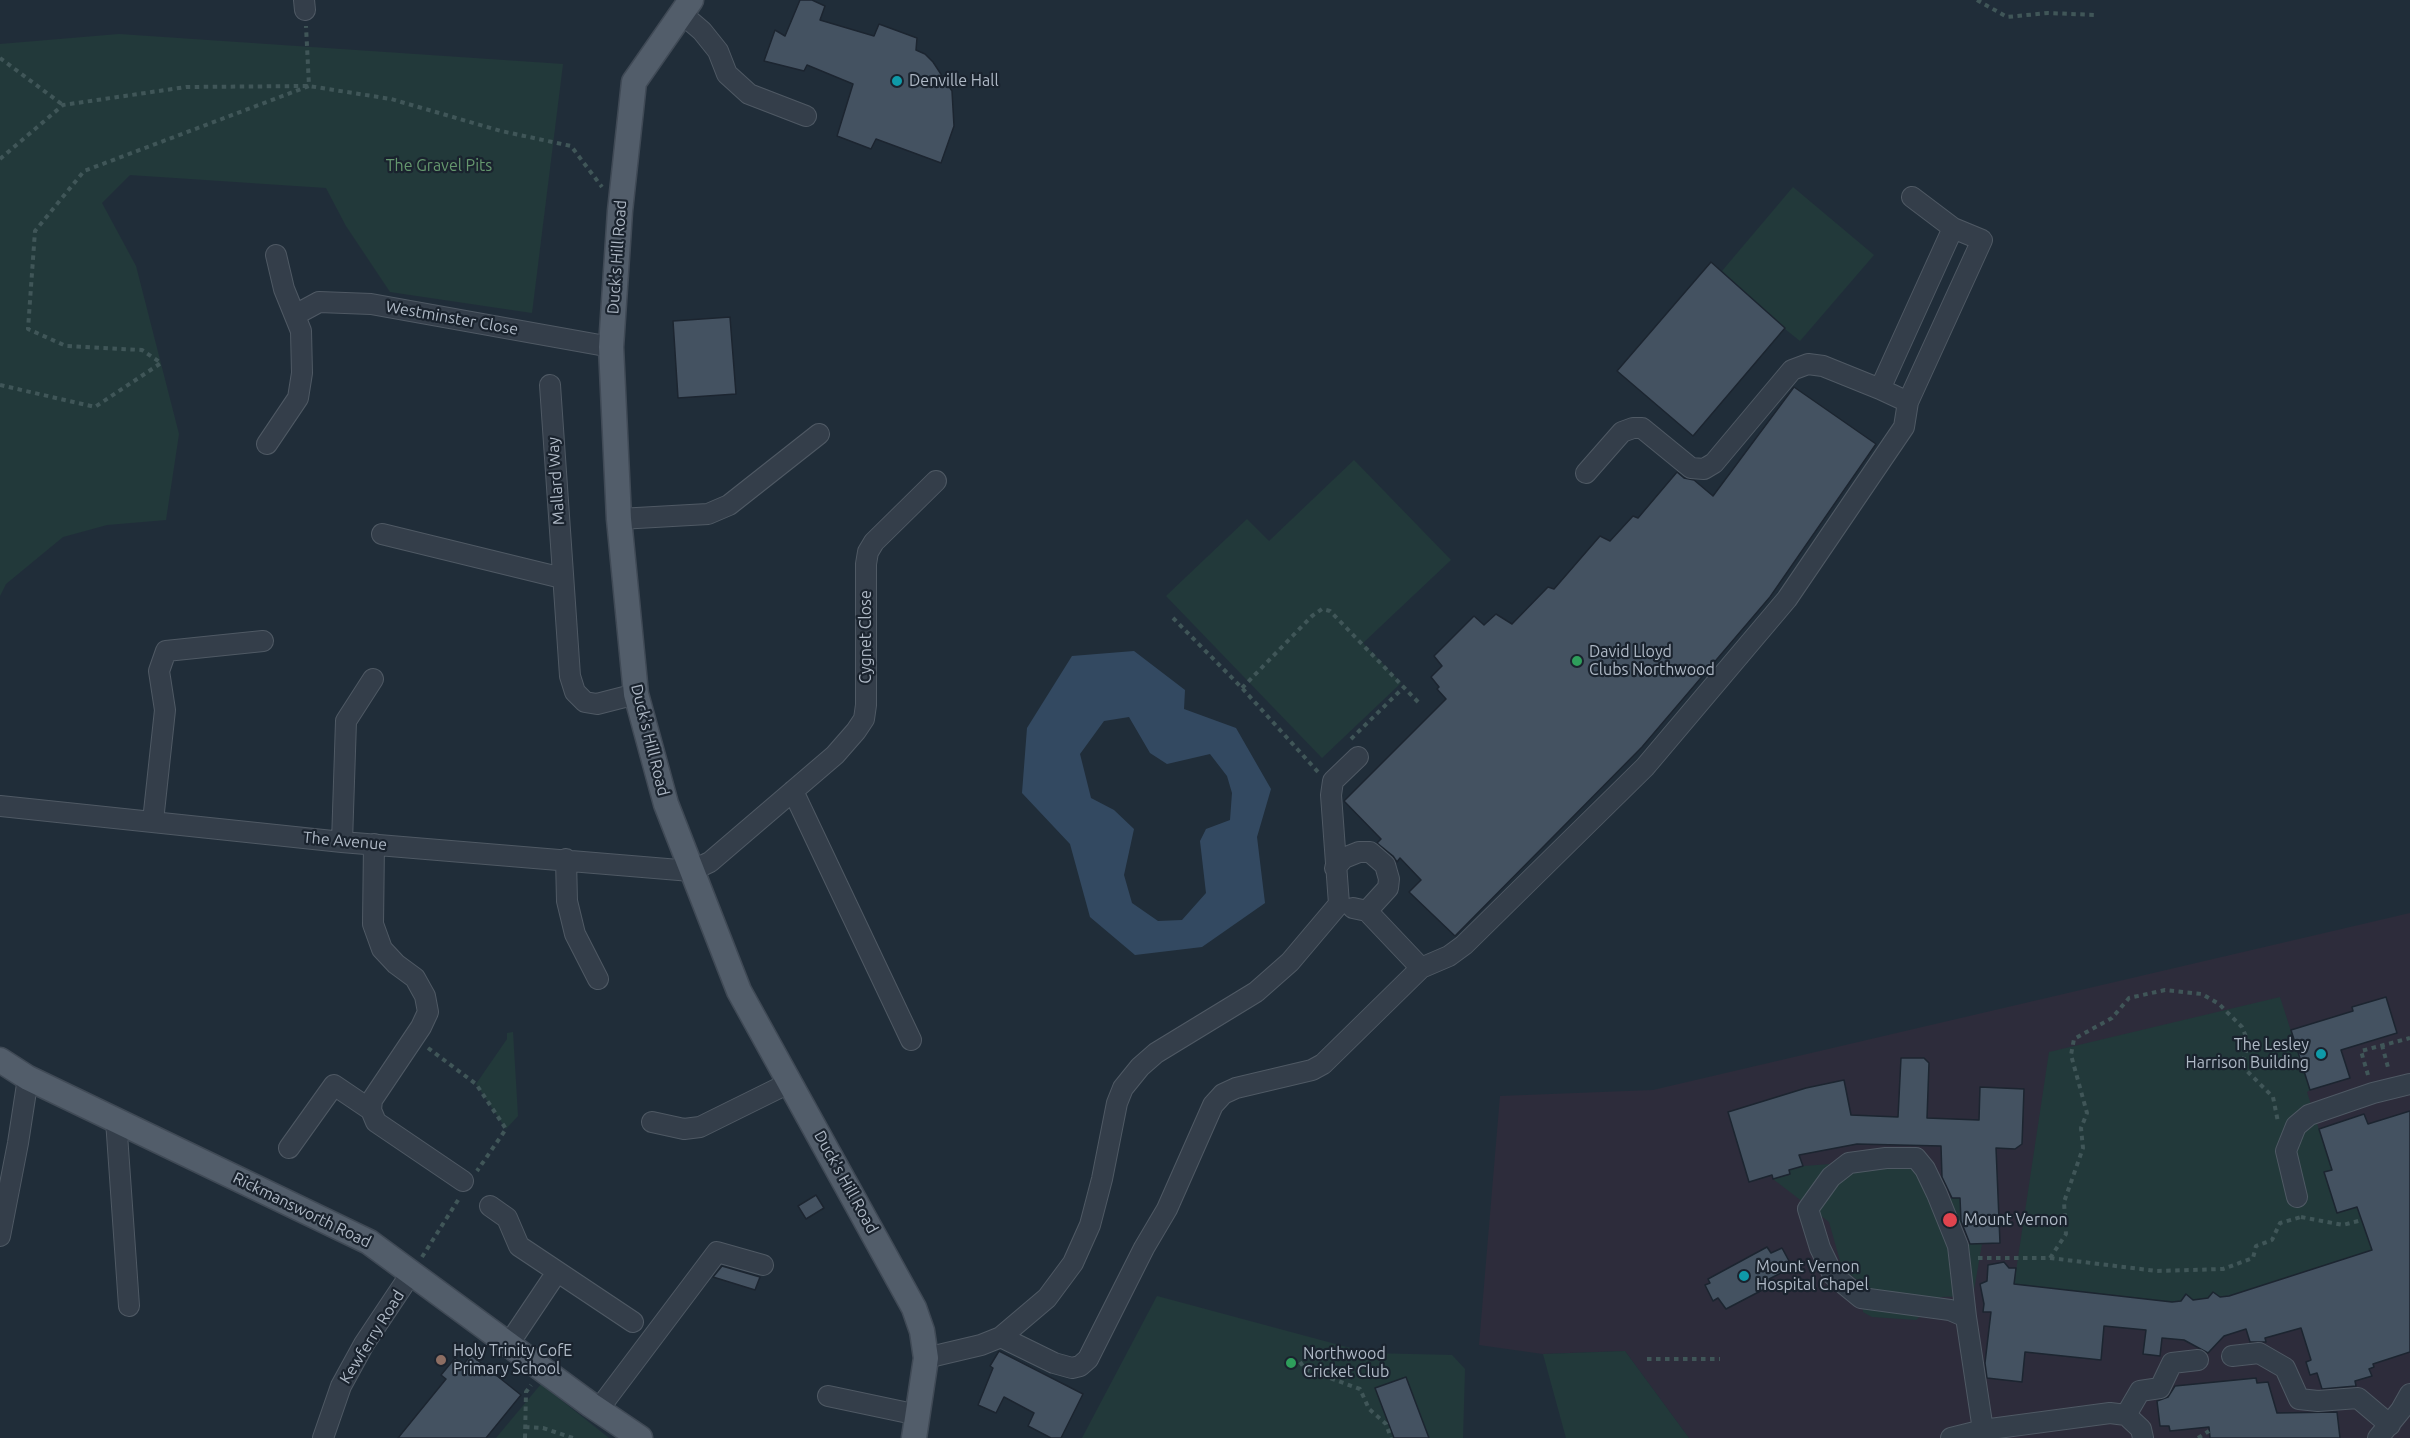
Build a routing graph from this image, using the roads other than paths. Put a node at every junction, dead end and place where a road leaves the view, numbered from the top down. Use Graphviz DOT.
graph roads {
  1 [pos="686,6"];
  2 [pos="806,116"];
  3 [pos="1912,197"];
  4 [pos="1953,228"];
  5 [pos="276,255"];
  6 [pos="294,315"];
  7 [pos="611,346"];
  8 [pos="550,385"];
  9 [pos="1880,389"];
  10 [pos="1908,402"];
  11 [pos="819,434"];
  12 [pos="267,444"];
  13 [pos="1586,473"];
  14 [pos="936,481"];
  15 [pos="619,519"];
  16 [pos="382,534"];
  17 [pos="562,578"];
  18 [pos="263,641"];
  19 [pos="373,679"];
  20 [pos="636,694"];
  21 [pos="1354,749"];
  22 [pos="794,791"];
  23 [pos="0,806"];
  24 [pos="153,821"];
  25 [pos="342,842"];
  26 [pos="374,844"];
  27 [pos="566,859"];
  28 [pos="1335,868"];
  29 [pos="691,871"];
  30 [pos="1339,904"];
  31 [pos="1367,911"];
  32 [pos="1421,968"];
  33 [pos="598,979"];
  34 [pos="910,1040"];
  35 [pos="0,1060"];
  36 [pos="28,1078"];
  37 [pos="791,1082"];
  38 [pos="2402,1086"];
  39 [pos="371,1110"];
  40 [pos="116,1120"];
  41 [pos="652,1122"];
  42 [pos="9,1142"];
  43 [pos="289,1148"];
  44 [pos="465,1183"];
  45 [pos="2297,1197"];
  46 [pos="490,1206"];
  47 [pos="0,1236"];
  48 [pos="763,1265"];
  49 [pos="412,1272"];
  50 [pos="557,1272"];
  51 [pos="129,1306"];
  52 [pos="1949,1315"];
  53 [pos="633,1322"];
  54 [pos="1001,1337"];
  55 [pos="508,1345"];
  56 [pos="2232,1356"];
  57 [pos="926,1358"];
  58 [pos="2198,1360"];
  59 [pos="828,1396"];
  60 [pos="598,1410"];
  61 [pos="2126,1415"];
  62 [pos="2398,1416"];
  63 [pos="916,1427"];
  64 [pos="2033,1431"];
  65 [pos="1966,1435"];
  66 [pos="323,1438"];
  67 [pos="640,1438"];
  68 [pos="2143,1438"];
  1 -- 2 [label="street"];
  1 -- 7 [label="main road, Duck's Hill Road"];
  3 -- 4 [label="street"];
  4 -- 9 [label="street"];
  4 -- 10 [label="street"];
  5 -- 6 [label="street"];
  6 -- 7 [label="street, Westminster Close"];
  6 -- 12 [label="street"];
  7 -- 15 [label="main road, Duck's Hill Road"];
  8 -- 17 [label="street, Mallard Way"];
  9 -- 10 [label="street"];
  9 -- 13 [label="street"];
  10 -- 32 [label="street"];
  11 -- 15 [label="street"];
  14 -- 22 [label="street, Cygnet Close"];
  15 -- 20 [label="main road, Duck's Hill Road"];
  16 -- 17 [label="street"];
  17 -- 20 [label="street, Mallard Way"];
  18 -- 24 [label="street"];
  19 -- 25 [label="street"];
  20 -- 29 [label="main road, Duck's Hill Road"];
  21 -- 28 [label="street"];
  22 -- 29 [label="street, Cygnet Close"];
  22 -- 34 [label="street"];
  23 -- 24 [label="street, The Avenue"];
  24 -- 25 [label="street, The Avenue"];
  25 -- 26 [label="street, The Avenue"];
  26 -- 27 [label="street, The Avenue"];
  26 -- 39 [label="street"];
  27 -- 29 [label="street, The Avenue"];
  27 -- 33 [label="street"];
  28 -- 30 [label="street"];
  28 -- 31 [label="street"];
  29 -- 37 [label="main road, Duck's Hill Road"];
  30 -- 31 [label="street"];
  30 -- 54 [label="street"];
  31 -- 32 [label="street"];
  32 -- 54 [label="street"];
  35 -- 36 [label="main road, Rickmansworth Road"];
  36 -- 40 [label="main road, Rickmansworth Road"];
  36 -- 42 [label="street"];
  37 -- 41 [label="street"];
  37 -- 57 [label="main road, Duck's Hill Road"];
  38 -- 45 [label="street"];
  39 -- 43 [label="street"];
  39 -- 44 [label="street"];
  40 -- 49 [label="main road, Rickmansworth Road"];
  40 -- 51 [label="street"];
  42 -- 47 [label="street"];
  46 -- 50 [label="street"];
  48 -- 60 [label="street"];
  49 -- 55 [label="main road, Rickmansworth Road"];
  49 -- 66 [label="street, Kewferry Road"];
  50 -- 53 [label="street"];
  50 -- 55 [label="street"];
  52 -- 52 [label="street"];
  52 -- 65 [label="street"];
  54 -- 57 [label="street"];
  55 -- 60 [label="main road, Rickmansworth Road"];
  56 -- 62 [label="street"];
  57 -- 63 [label="main road, Duck's Hill Road"];
  58 -- 61 [label="street"];
  59 -- 63 [label="street"];
  60 -- 67 [label="main road, Rickmansworth Road"];
  61 -- 64 [label="street"];
  61 -- 68 [label="street"];
  64 -- 65 [label="street"];
}
